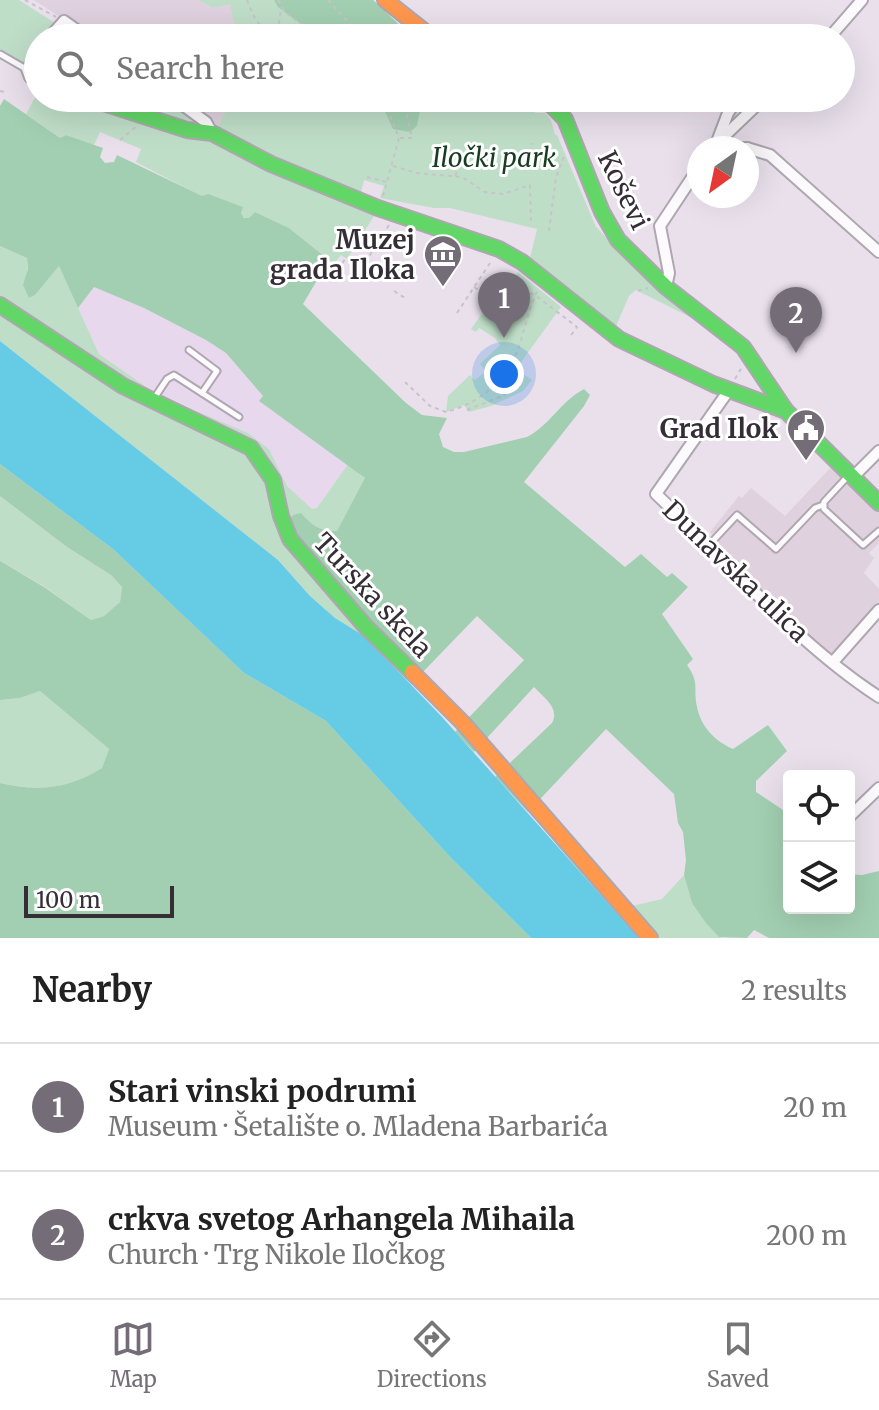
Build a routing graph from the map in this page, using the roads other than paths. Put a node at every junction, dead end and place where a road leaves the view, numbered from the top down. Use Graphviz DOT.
graph roads {
  1 [pos="385,0"];
  2 [pos="862,0"];
  3 [pos="415,24"];
  4 [pos="841,24"];
  5 [pos="0,54"];
  6 [pos="24,67"];
  7 [pos="131,112"];
  8 [pos="193,112"];
  9 [pos="558,112"];
  10 [pos="729,112"];
  11 [pos="749,112"];
  12 [pos="212,133"];
  13 [pos="718,136"];
  14 [pos="724,136"];
  15 [pos="759,152"];
  16 [pos="687,185"];
  17 [pos="879,252"];
  18 [pos="666,287"];
  19 [pos="0,305"];
  20 [pos="189,350"];
  21 [pos="757,368"];
  22 [pos="735,392"];
  23 [pos="202,393"];
  24 [pos="152,401"];
  25 [pos="786,411"];
  26 [pos="239,417"];
  27 [pos="879,451"];
  28 [pos="851,476"];
  29 [pos="879,503"];
  30 [pos="823,505"];
  31 [pos="879,531"];
  32 [pos="709,545"];
  33 [pos="879,610"];
  34 [pos="833,662"];
  35 [pos="879,697"];
  36 [pos="879,788"];
  37 [pos="855,811"];
  38 [pos="650,938"];
  1 -- 3 [label="street"];
  2 -- 4 [label="street"];
  5 -- 6 [label="lane"];
  7 -- 12 [label="street"];
  8 -- 12 [label="street"];
  9 -- 18 [label="street, Koševi"];
  10 -- 13 [label="street"];
  11 -- 14 [label="street"];
  12 -- 22 [label="street"];
  15 -- 17 [label="street"];
  16 -- 18 [label="street"];
  18 -- 21 [label="street, Koševi"];
  19 -- 24 [label="street, Turska skela"];
  20 -- 23 [label="lane"];
  21 -- 22 [label="street"];
  21 -- 25 [label="street, Koševi"];
  22 -- 25 [label="street"];
  22 -- 32 [label="street, Dunavska ulica"];
  23 -- 24 [label="lane"];
  23 -- 26 [label="lane"];
  24 -- 38 [label="street, Turska skela"];
  25 -- 28 [label="street, Koševi"];
  27 -- 28 [label="street"];
  28 -- 29 [label="street, Koševi"];
  28 -- 30 [label="lane"];
  30 -- 31 [label="lane"];
  30 -- 32 [label="lane"];
  32 -- 34 [label="street, Dunavska ulica"];
  33 -- 34 [label="street"];
  34 -- 35 [label="street, Dunavska ulica"];
  36 -- 37 [label="street"];
}
